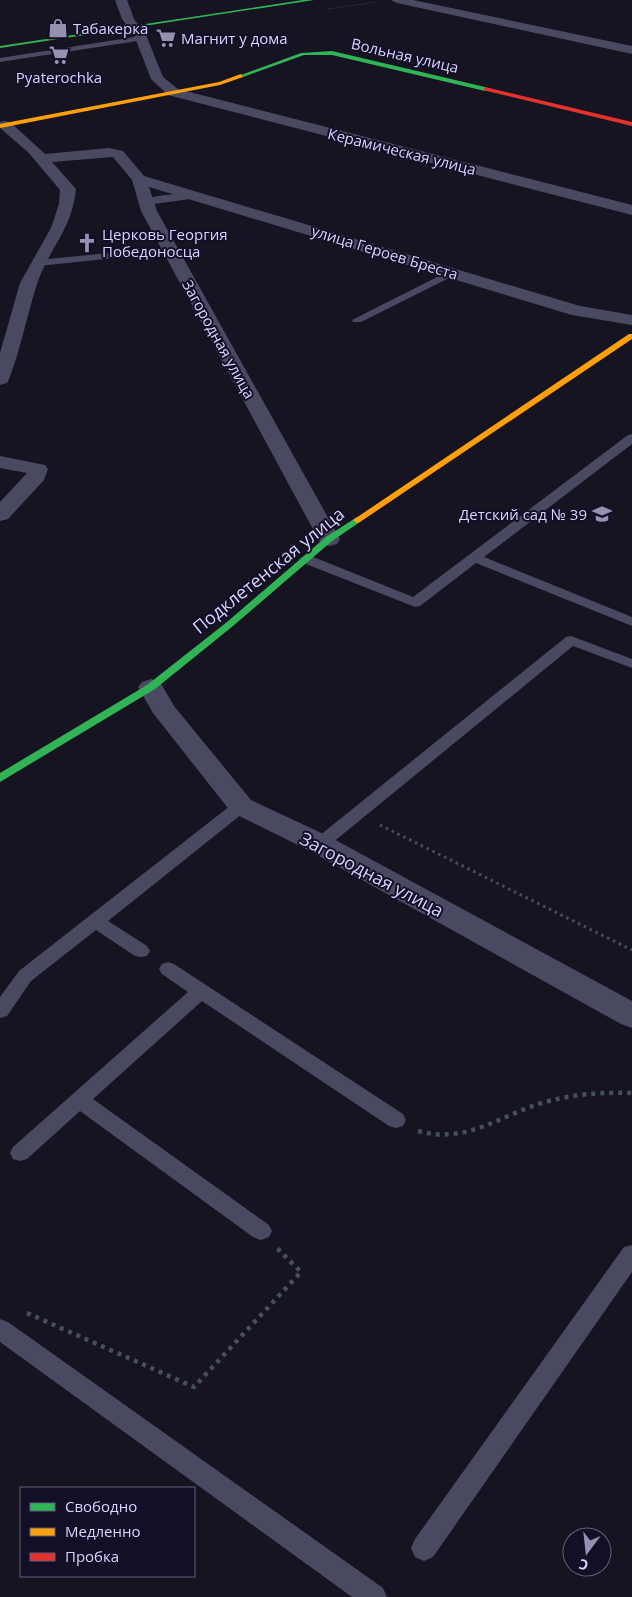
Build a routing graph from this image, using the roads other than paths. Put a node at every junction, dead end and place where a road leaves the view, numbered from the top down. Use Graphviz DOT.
graph roads {
  1 [pos="121,0"];
  2 [pos="258,0"];
  3 [pos="312,0"];
  4 [pos="397,0"];
  5 [pos="131,23"];
  6 [pos="0,38"];
  7 [pos="142,38"];
  8 [pos="0,48"];
  9 [pos="632,50"];
  10 [pos="0,60"];
  11 [pos="173,92"];
  12 [pos="632,124"];
  13 [pos="3,125"];
  14 [pos="42,159"];
  15 [pos="139,178"];
  16 [pos="195,196"];
  17 [pos="146,202"];
  18 [pos="632,210"];
  19 [pos="170,250"];
  20 [pos="38,263"];
  21 [pos="451,273"];
  22 [pos="357,320"];
  23 [pos="632,320"];
  24 [pos="632,336"];
  25 [pos="0,379"];
  26 [pos="632,438"];
  27 [pos="0,462"];
  28 [pos="0,514"];
  29 [pos="329,539"];
  30 [pos="474,558"];
  31 [pos="306,559"];
  32 [pos="632,622"];
  33 [pos="632,664"];
  34 [pos="151,687"];
  35 [pos="0,778"];
  36 [pos="241,806"];
  37 [pos="320,844"];
  38 [pos="96,921"];
  39 [pos="141,951"];
  40 [pos="168,969"];
  41 [pos="201,991"];
  42 [pos="0,1011"];
  43 [pos="632,1016"];
  44 [pos="80,1100"];
  45 [pos="396,1120"];
  46 [pos="20,1153"];
  47 [pos="261,1231"];
  48 [pos="632,1254"];
  49 [pos="0,1328"];
  50 [pos="424,1548"];
  51 [pos="374,1597"];
  1 -- 5 [label="street"];
  2 -- 5 [label="street"];
  3 -- 5 [label="street"];
  4 -- 9 [label="street"];
  5 -- 6 [label="street"];
  5 -- 7 [label="street"];
  5 -- 8 [label="street"];
  7 -- 10 [label="lane"];
  7 -- 11 [label="street"];
  11 -- 12 [label="street, Вольная улица"];
  11 -- 13 [label="street, Вольная улица"];
  11 -- 18 [label="street, Керамическая улица"];
  13 -- 14 [label="street"];
  14 -- 15 [label="street, Загородная улица"];
  14 -- 20 [label="street"];
  15 -- 16 [label="street, улица Героев Бреста"];
  15 -- 17 [label="street, Загородная улица"];
  16 -- 17 [label="lane"];
  16 -- 21 [label="street, улица Героев Бреста"];
  17 -- 19 [label="street, Загородная улица"];
  19 -- 20 [label="lane"];
  19 -- 29 [label="street, Загородная улица"];
  20 -- 25 [label="street"];
  21 -- 22 [label="lane"];
  21 -- 23 [label="street, улица Героев Бреста"];
  24 -- 29 [label="street, Подклетенская улица"];
  26 -- 30 [label="lane"];
  27 -- 28 [label="street"];
  29 -- 31 [label="street, Подклетенская улица"];
  30 -- 31 [label="lane"];
  30 -- 32 [label="lane"];
  31 -- 34 [label="street, Подклетенская улица"];
  33 -- 37 [label="lane"];
  34 -- 35 [label="street, Подклетенская улица"];
  34 -- 36 [label="street, Загородная улица"];
  36 -- 37 [label="street, Загородная улица"];
  36 -- 38 [label="lane"];
  37 -- 43 [label="street, Загородная улица"];
  38 -- 39 [label="lane"];
  38 -- 42 [label="lane"];
  40 -- 41 [label="lane"];
  41 -- 44 [label="lane"];
  41 -- 45 [label="lane"];
  44 -- 46 [label="lane"];
  44 -- 47 [label="lane"];
  48 -- 50 [label="lane"];
  49 -- 51 [label="lane"];
}
